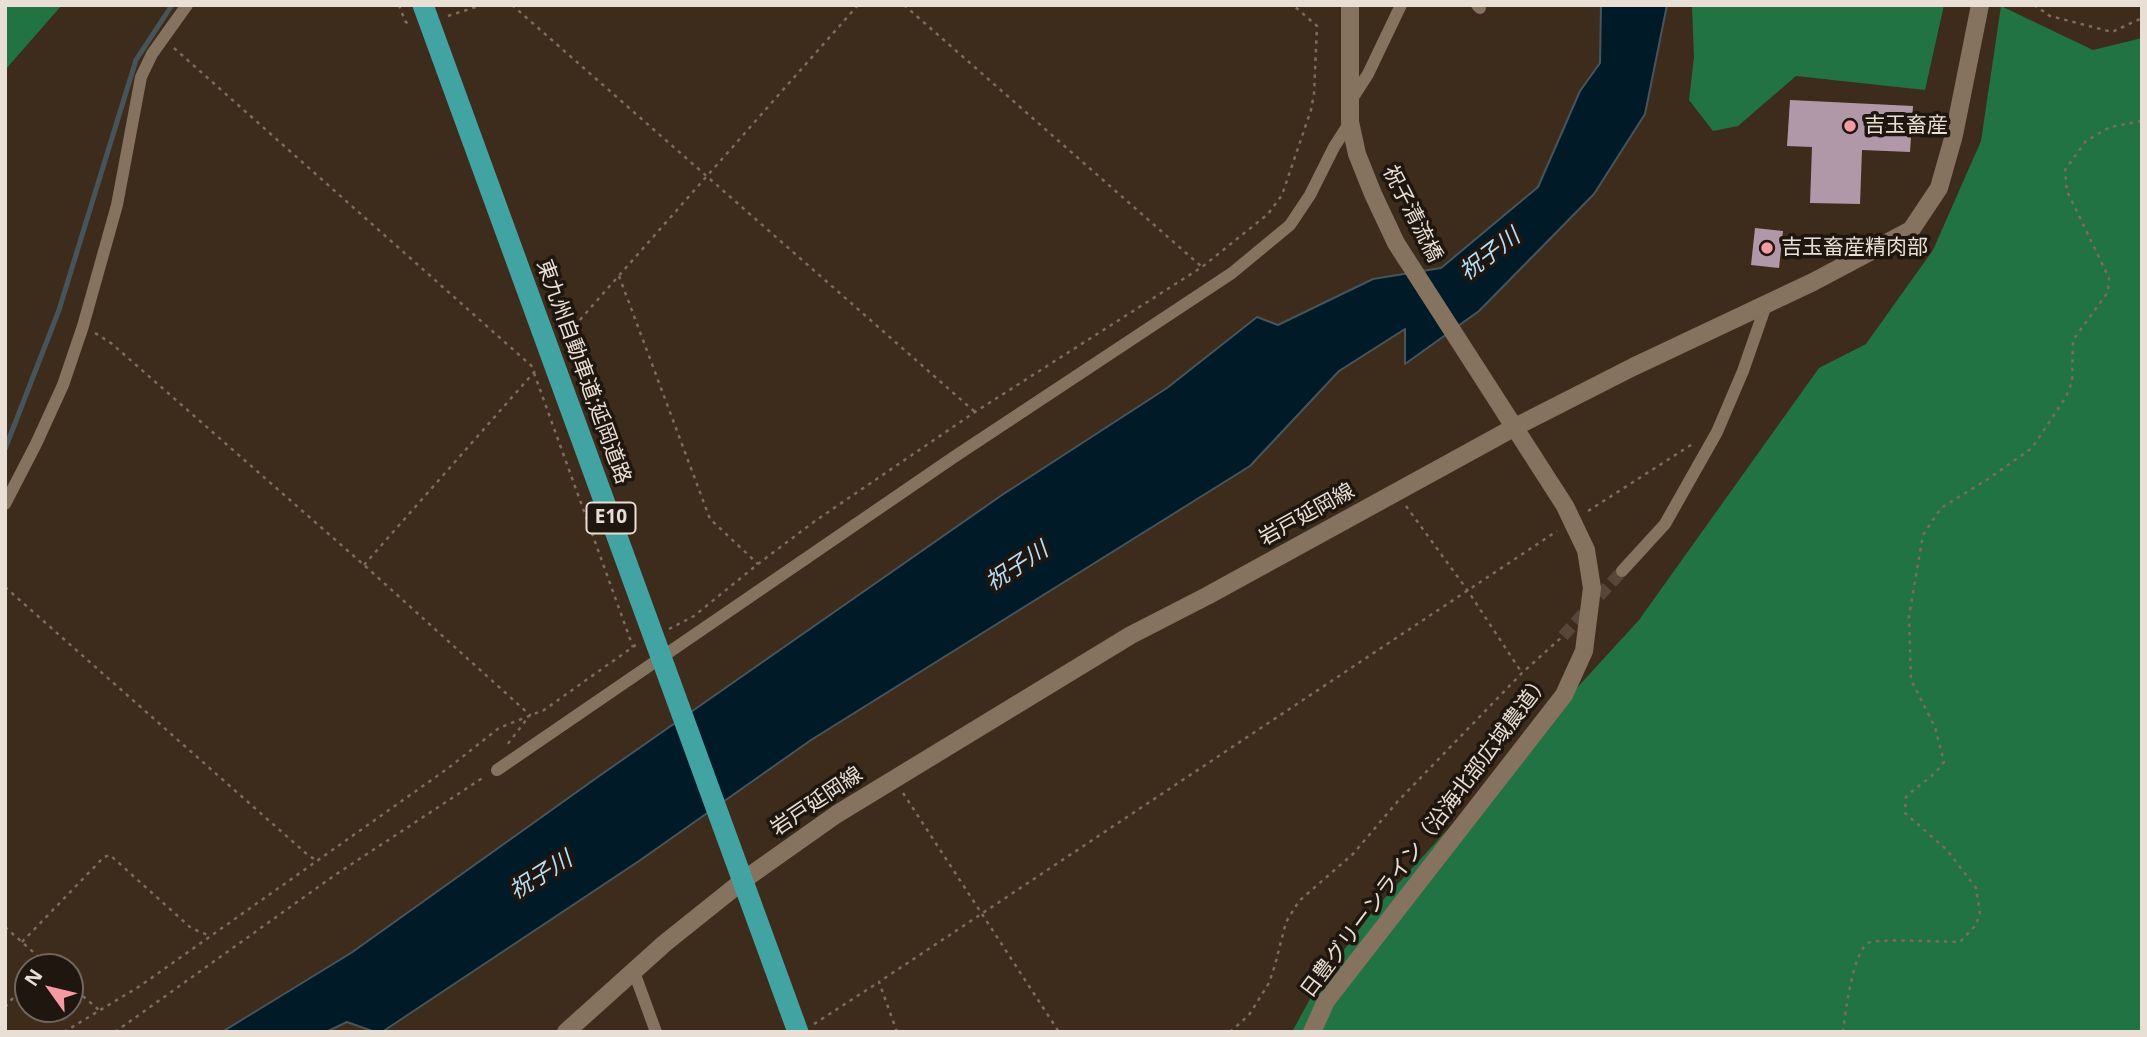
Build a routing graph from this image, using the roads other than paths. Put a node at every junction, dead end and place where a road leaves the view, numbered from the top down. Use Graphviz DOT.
graph roads {
  1 [pos="187,5"];
  2 [pos="424,5"];
  3 [pos="1350,5"];
  4 [pos="1401,5"];
  5 [pos="1980,5"];
  6 [pos="1349,102"];
  7 [pos="1350,122"];
  8 [pos="1766,305"];
  9 [pos="1498,400"];
  10 [pos="1515,426"];
  11 [pos="5,504"];
  12 [pos="1622,571"];
  13 [pos="497,770"];
  14 [pos="634,972"];
  15 [pos="806,1028"];
  16 [pos="566,1032"];
  17 [pos="656,1032"];
  18 [pos="1312,1032"];
  1 -- 11 [label="street"];
  2 -- 15 [label="highway, 東九州自動車道;延岡道路 / E10"];
  3 -- 6 [label="main road"];
  4 -- 6 [label="street"];
  5 -- 8 [label="main road, 岩戸延岡線"];
  6 -- 7 [label="main road"];
  7 -- 9 [label="main road, 祝子清流橋"];
  7 -- 13 [label="street"];
  8 -- 10 [label="main road, 岩戸延岡線"];
  8 -- 12 [label="street"];
  9 -- 10 [label="main road, 日豊グリーンライン（沿海北部広域農道）"];
  10 -- 14 [label="main road, 岩戸延岡線"];
  10 -- 18 [label="main road, 日豊グリーンライン（沿海北部広域農道）"];
  14 -- 16 [label="main road, 岩戸延岡線"];
  14 -- 17 [label="street"];
}
